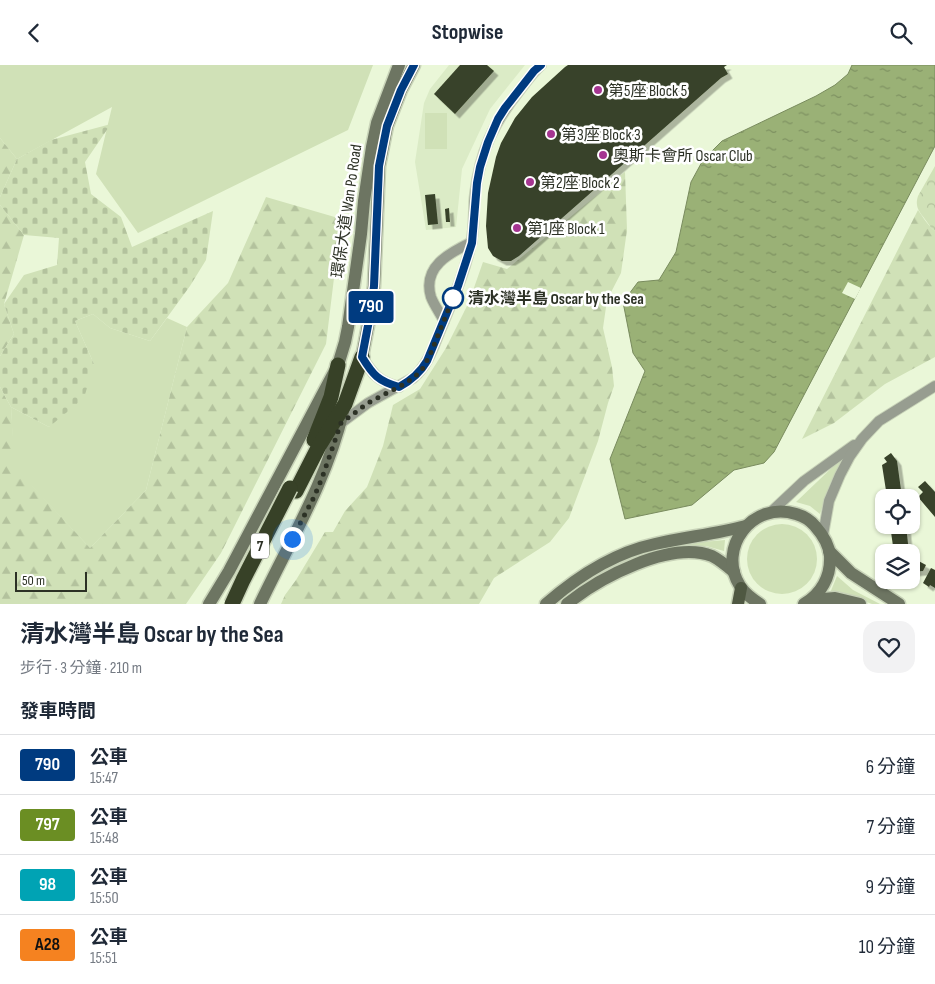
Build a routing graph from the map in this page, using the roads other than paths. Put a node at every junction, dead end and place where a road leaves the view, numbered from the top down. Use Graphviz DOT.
graph roads {
  1 [pos="399,65"];
  2 [pos="414,65"];
  3 [pos="542,65"];
  4 [pos="472,243"];
  5 [pos="444,321"];
  6 [pos="362,357"];
  7 [pos="338,365"];
  8 [pos="935,386"];
  9 [pos="399,387"];
  10 [pos="345,404"];
  11 [pos="341,423"];
  12 [pos="862,439"];
  13 [pos="293,490"];
  14 [pos="772,512"];
  15 [pos="746,526"];
  16 [pos="823,535"];
  17 [pos="829,551"];
  18 [pos="734,572"];
  19 [pos="741,588"];
  20 [pos="807,602"];
  21 [pos="209,604"];
  22 [pos="232,604"];
  23 [pos="241,604"];
  24 [pos="260,604"];
  25 [pos="546,604"];
  26 [pos="567,604"];
  27 [pos="738,604"];
  28 [pos="760,604"];
  29 [pos="860,604"];
  30 [pos="899,604"];
  1 -- 7 [label="main road, 環保大道 Wan Po Road"];
  2 -- 6 [label="main road, 環保大道 Wan Po Road"];
  3 -- 4 [label="street"];
  4 -- 5 [label="street"];
  4 -- 5 [label="street"];
  5 -- 9 [label="street"];
  6 -- 9 [label="street"];
  6 -- 10 [label="highway, 環保大道 Wan Po Road / 7"];
  7 -- 13 [label="highway, 環保大道 Wan Po Road / 7"];
  7 -- 21 [label="main road, 環保大道 Wan Po Road"];
  8 -- 12 [label="street"];
  9 -- 11 [label="street"];
  10 -- 11 [label="main road, 環保大道 Wan Po Road"];
  10 -- 13 [label="highway, 環保大道 Wan Po Road / 7"];
  11 -- 24 [label="main road, 環保大道 Wan Po Road"];
  12 -- 14 [label="street"];
  12 -- 16 [label="street"];
  13 -- 22 [label="highway, 環保大道 Wan Po Road / 7, bridge"];
  13 -- 23 [label="highway, 環保大道 Wan Po Road / 7"];
  14 -- 15 [label="main road"];
  14 -- 16 [label="main road"];
  15 -- 18 [label="main road"];
  15 -- 25 [label="main road"];
  16 -- 17 [label="main road"];
  17 -- 20 [label="main road"];
  17 -- 30 [label="main road"];
  18 -- 19 [label="main road"];
  18 -- 26 [label="main road"];
  19 -- 27 [label="main road"];
  19 -- 28 [label="main road"];
  20 -- 29 [label="main road"];
}
